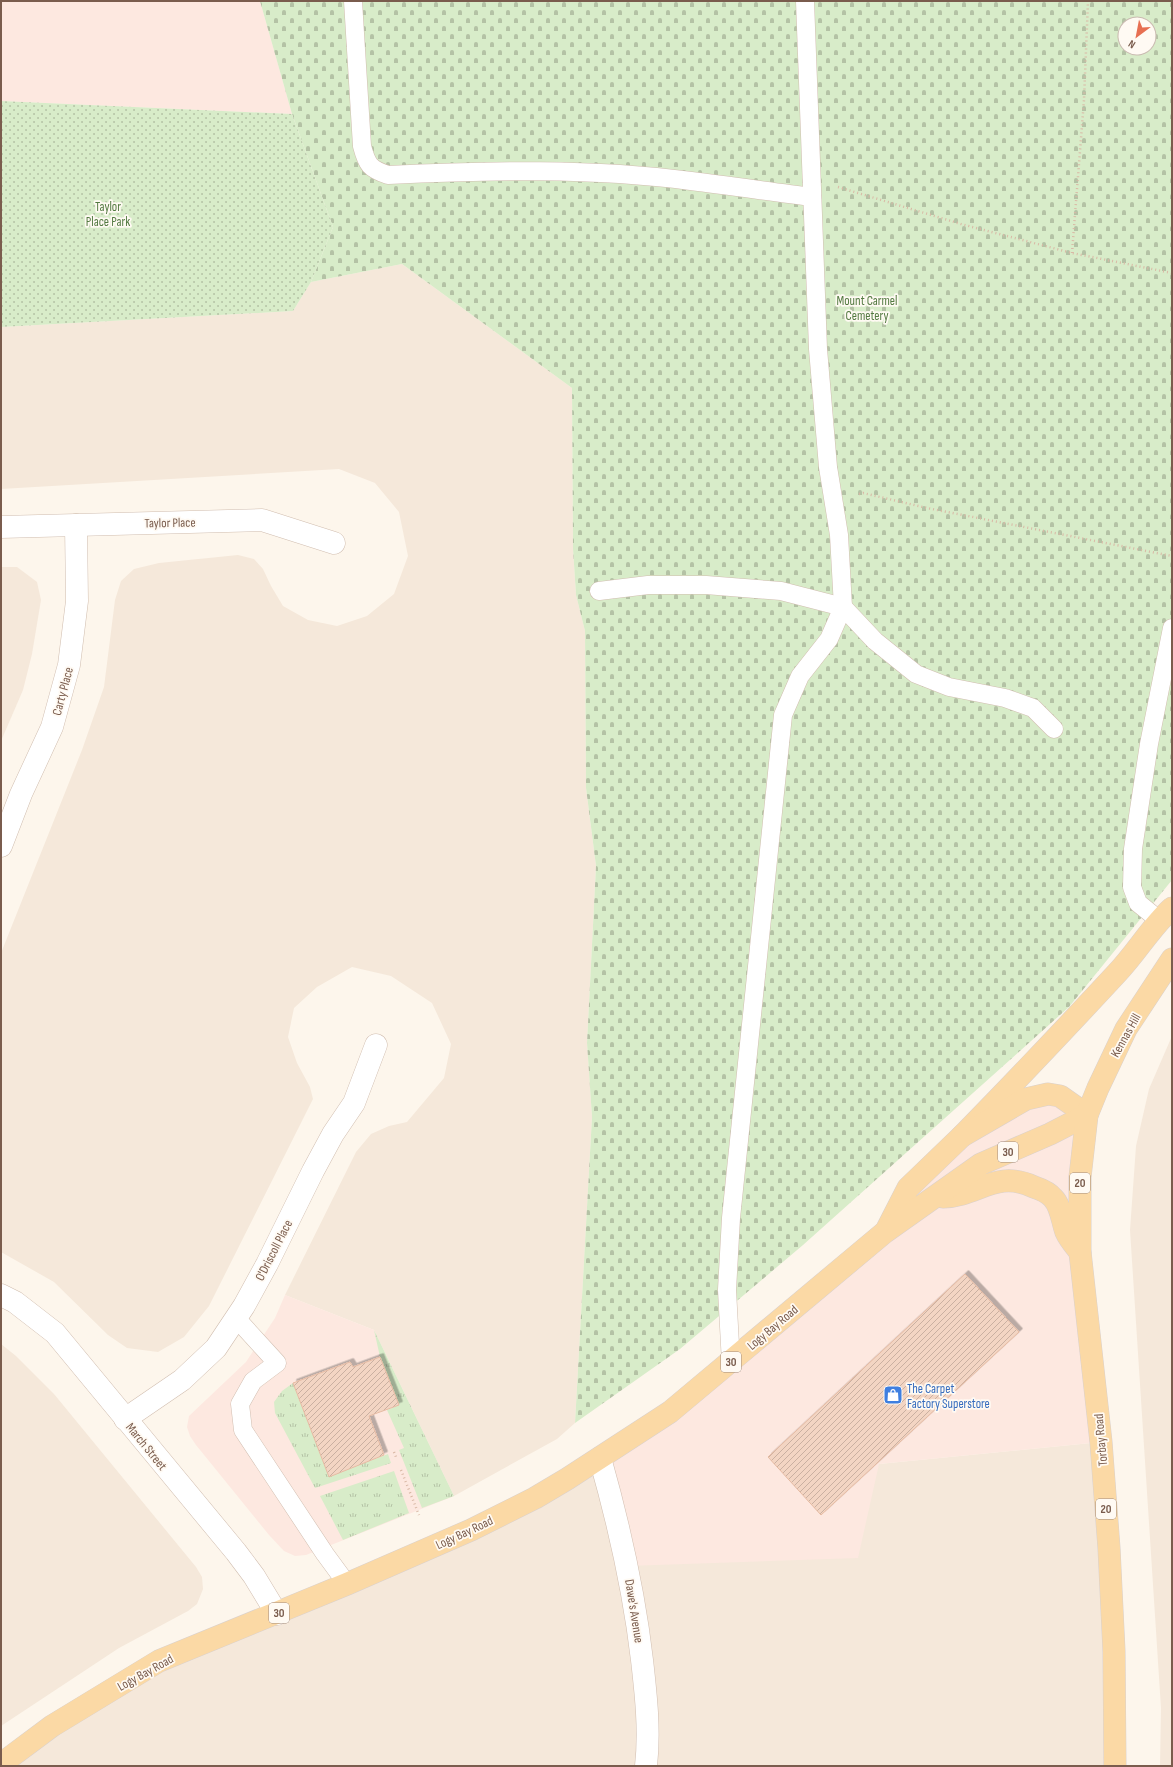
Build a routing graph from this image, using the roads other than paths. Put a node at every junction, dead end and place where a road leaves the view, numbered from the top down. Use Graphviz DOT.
graph roads {
  1 [pos="353,1"];
  2 [pos="804,1"];
  3 [pos="812,197"];
  4 [pos="76,525"];
  5 [pos="1,527"];
  6 [pos="334,543"];
  7 [pos="600,591"];
  8 [pos="843,607"];
  9 [pos="1172,628"];
  10 [pos="1054,729"];
  11 [pos="1,846"];
  12 [pos="1165,914"];
  13 [pos="1172,959"];
  14 [pos="376,1045"];
  15 [pos="1087,1115"];
  16 [pos="962,1136"];
  17 [pos="935,1198"];
  18 [pos="885,1232"];
  19 [pos="1080,1252"];
  20 [pos="1,1295"];
  21 [pos="236,1318"];
  22 [pos="731,1363"];
  23 [pos="125,1419"];
  24 [pos="600,1458"];
  25 [pos="347,1584"];
  26 [pos="277,1614"];
  27 [pos="1,1764"];
  28 [pos="646,1766"];
  29 [pos="1115,1766"];
  1 -- 3 [label="lane"];
  2 -- 3 [label="lane"];
  3 -- 8 [label="lane"];
  4 -- 5 [label="street, Taylor Place"];
  4 -- 6 [label="street, Taylor Place"];
  4 -- 11 [label="street, Carty Place"];
  7 -- 8 [label="lane"];
  8 -- 10 [label="lane"];
  8 -- 22 [label="lane"];
  9 -- 12 [label="lane"];
  12 -- 16 [label="main road"];
  13 -- 15 [label="main road, Kennas Hill"];
  14 -- 21 [label="street, O'Driscoll Place"];
  15 -- 16 [label="main road, Logy Bay Road / 30"];
  15 -- 17 [label="main road, Logy Bay Road / 30"];
  15 -- 19 [label="main road, Torbay Road / 20"];
  16 -- 18 [label="main road, Logy Bay Road / 30"];
  17 -- 18 [label="main road, Logy Bay Road / 30"];
  17 -- 19 [label="main road"];
  18 -- 22 [label="main road, Logy Bay Road / 30"];
  19 -- 29 [label="main road, Torbay Road / 20"];
  20 -- 23 [label="street, March Street"];
  21 -- 23 [label="street, O'Driscoll Place"];
  21 -- 25 [label="lane"];
  22 -- 24 [label="main road, Logy Bay Road / 30"];
  23 -- 26 [label="street, March Street"];
  24 -- 25 [label="main road, Logy Bay Road / 30"];
  24 -- 28 [label="street, Dawe's Avenue"];
  25 -- 26 [label="main road, Logy Bay Road / 30"];
  26 -- 27 [label="main road, Logy Bay Road / 30"];
}
